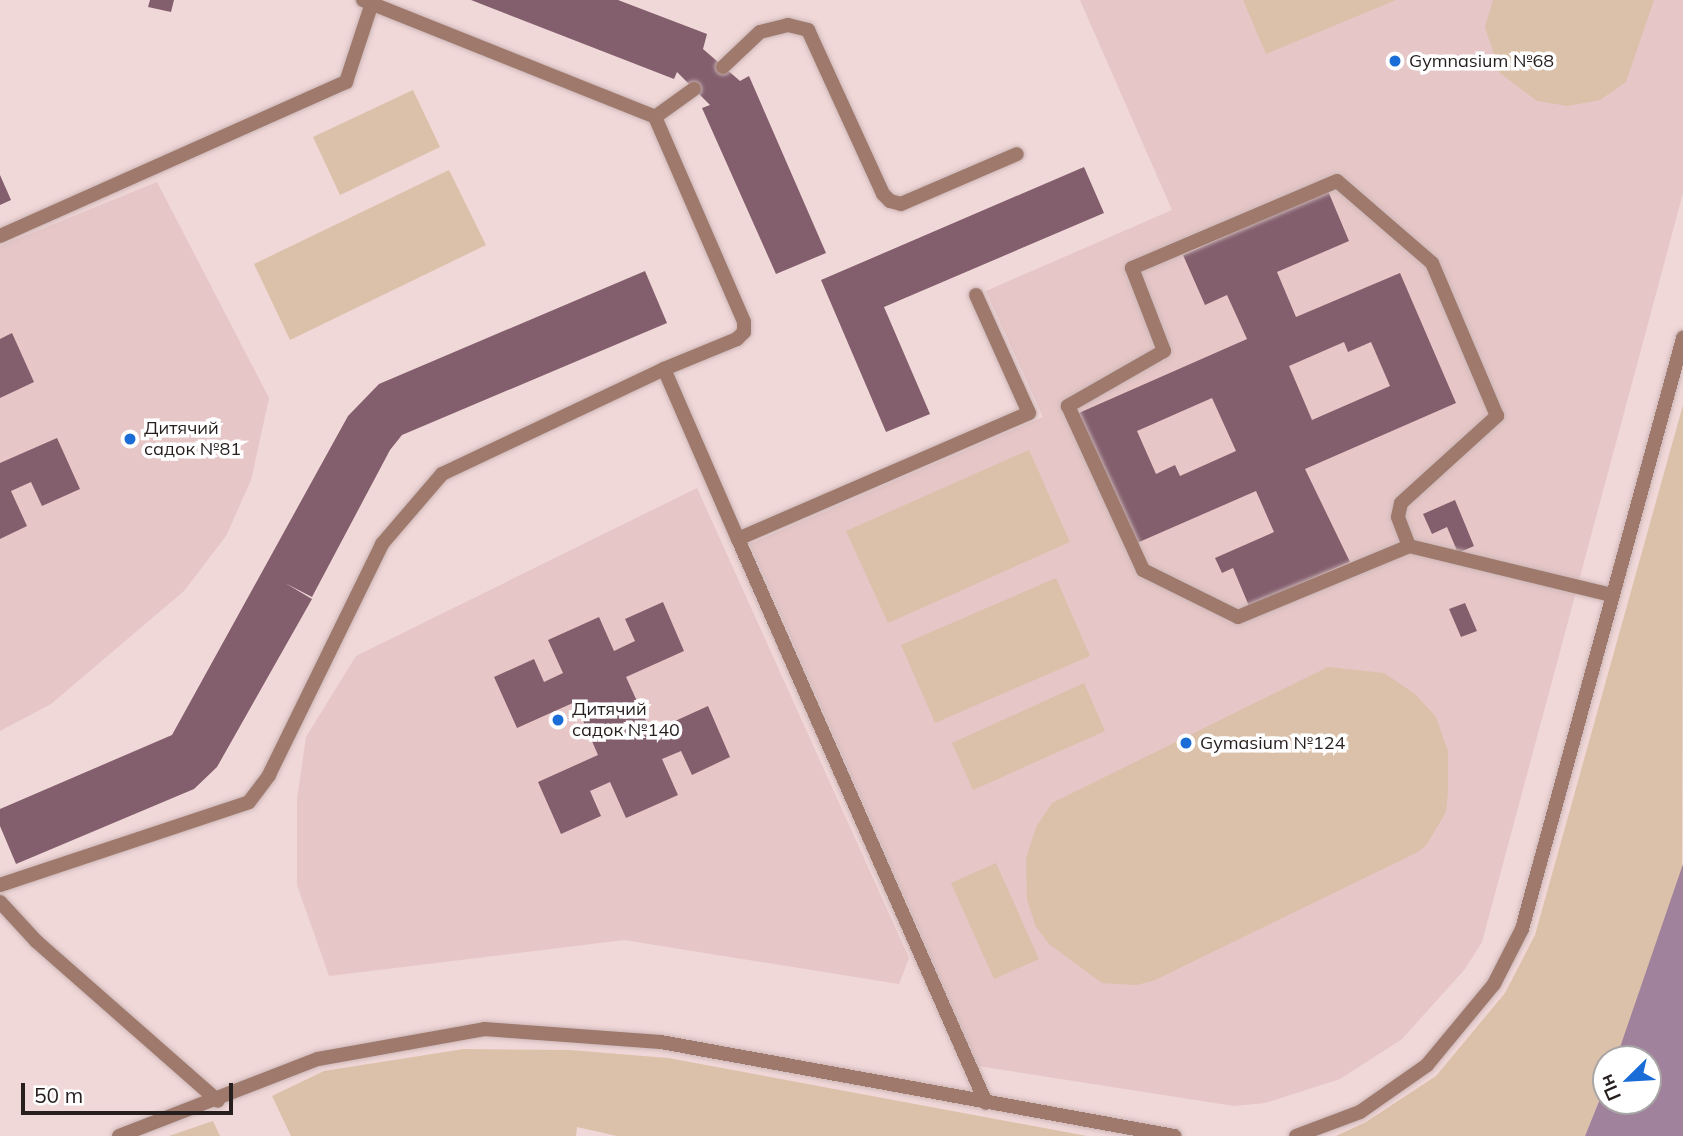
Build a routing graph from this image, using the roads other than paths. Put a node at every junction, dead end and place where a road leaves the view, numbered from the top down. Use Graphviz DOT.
graph roads {
  1 [pos="367,2"];
  2 [pos="723,66"];
  3 [pos="694,89"];
  4 [pos="655,117"];
  5 [pos="1017,154"];
  6 [pos="0,236"];
  7 [pos="976,295"];
  8 [pos="1683,338"];
  9 [pos="664,369"];
  10 [pos="738,539"];
  11 [pos="1409,547"];
  12 [pos="1612,595"];
  13 [pos="0,885"];
  14 [pos="0,902"];
  15 [pos="218,1101"];
  16 [pos="986,1103"];
  17 [pos="119,1136"];
  18 [pos="1174,1136"];
  19 [pos="1296,1136"];
  1 -- 4 [label="street"];
  1 -- 6 [label="street"];
  2 -- 5 [label="street"];
  3 -- 4 [label="street"];
  4 -- 9 [label="street"];
  7 -- 10 [label="street"];
  8 -- 12 [label="street"];
  9 -- 10 [label="street"];
  9 -- 13 [label="street"];
  10 -- 16 [label="street"];
  11 -- 11 [label="street"];
  11 -- 12 [label="street"];
  12 -- 19 [label="street"];
  14 -- 15 [label="street"];
  15 -- 16 [label="street"];
  15 -- 17 [label="street"];
  16 -- 18 [label="street"];
}
